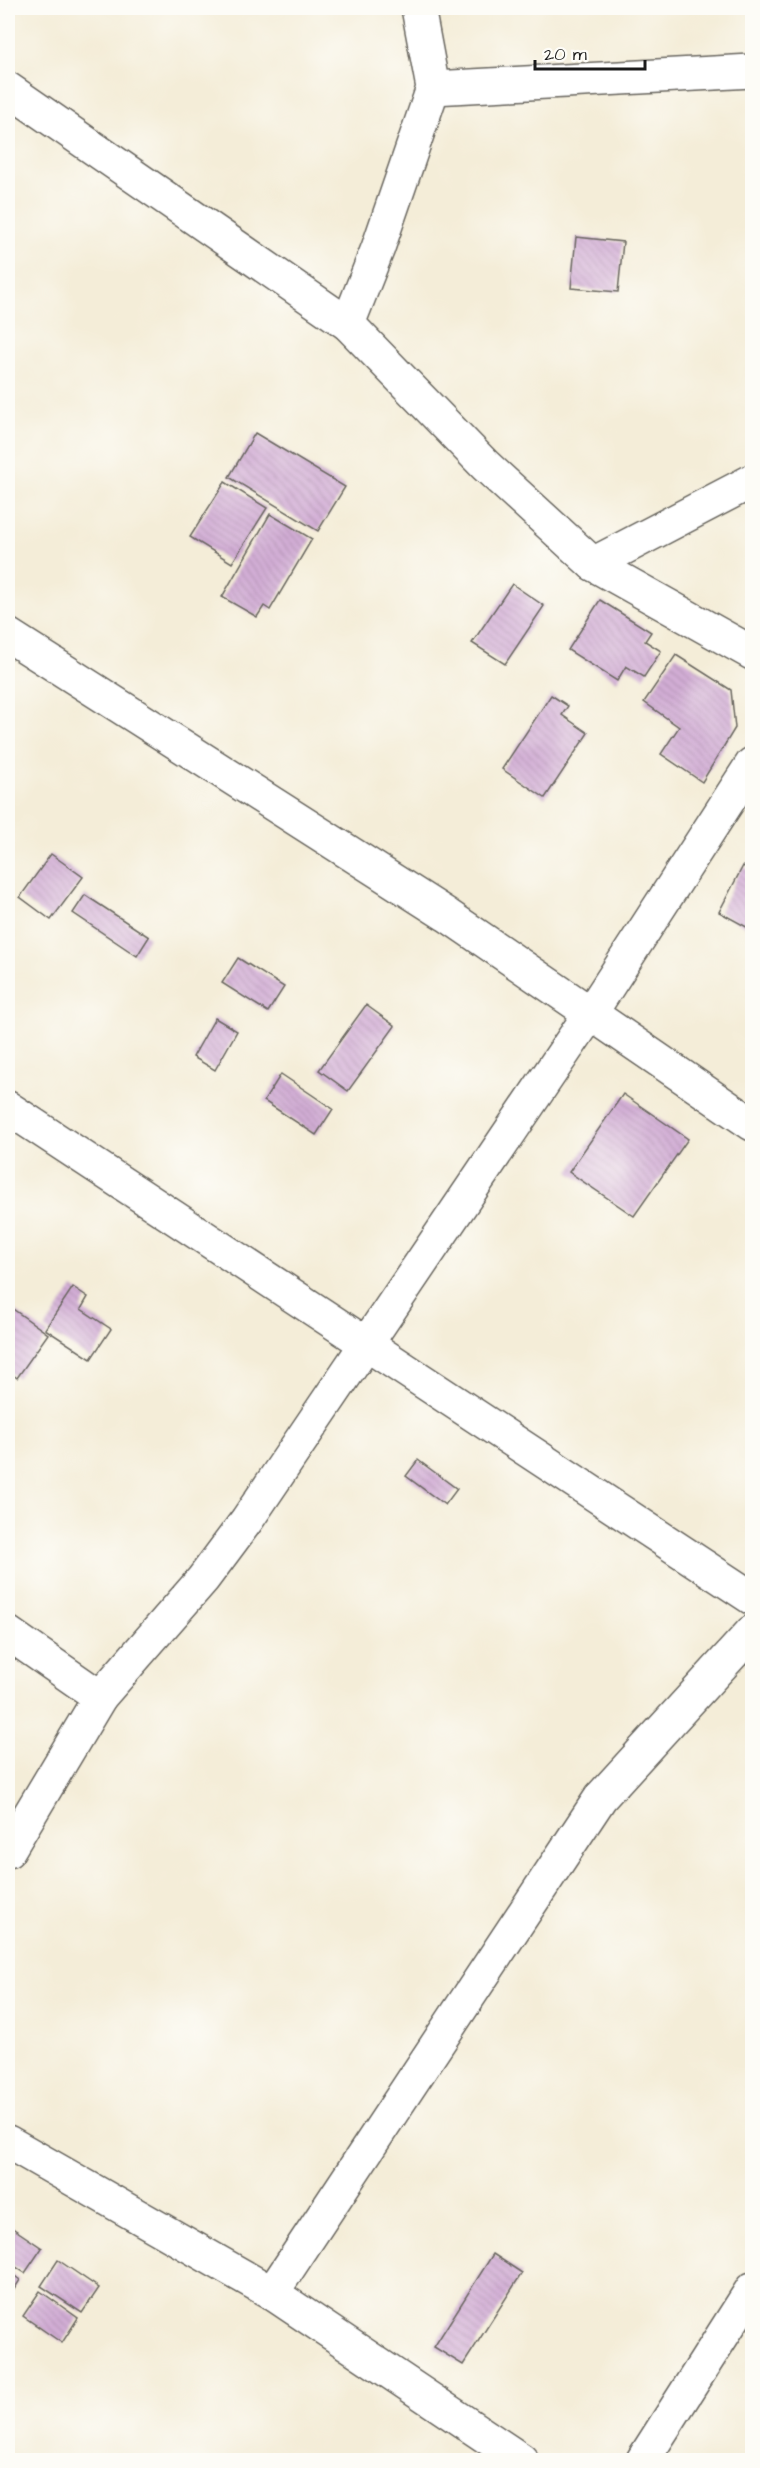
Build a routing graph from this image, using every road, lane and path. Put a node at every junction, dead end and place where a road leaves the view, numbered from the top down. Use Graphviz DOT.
graph roads {
  1 [pos="418,8"];
  2 [pos="753,71"];
  3 [pos="433,88"];
  4 [pos="8,89"];
  5 [pos="348,324"];
  6 [pos="753,481"];
  7 [pos="593,564"];
  8 [pos="8,636"];
  9 [pos="753,652"];
  10 [pos="753,764"];
  11 [pos="590,1014"];
  12 [pos="8,1108"];
  13 [pos="753,1124"];
  14 [pos="365,1344"];
  15 [pos="753,1598"];
  16 [pos="753,1632"];
  17 [pos="8,1633"];
  18 [pos="100,1697"];
  19 [pos="8,1851"];
  20 [pos="8,2142"];
  21 [pos="753,2289"];
  22 [pos="272,2293"];
  23 [pos="520,2460"];
  24 [pos="643,2460"];
  1 -- 3 [label="street"];
  2 -- 3 [label="street"];
  3 -- 5 [label="street"];
  4 -- 5 [label="street"];
  5 -- 7 [label="street"];
  6 -- 7 [label="street"];
  7 -- 9 [label="street"];
  8 -- 11 [label="street"];
  10 -- 11 [label="street"];
  11 -- 13 [label="street"];
  11 -- 14 [label="street"];
  12 -- 14 [label="street"];
  14 -- 15 [label="street"];
  14 -- 18 [label="street"];
  16 -- 22 [label="street"];
  17 -- 18 [label="street"];
  18 -- 19 [label="street"];
  20 -- 22 [label="street"];
  21 -- 24 [label="street"];
  22 -- 23 [label="street"];
}
